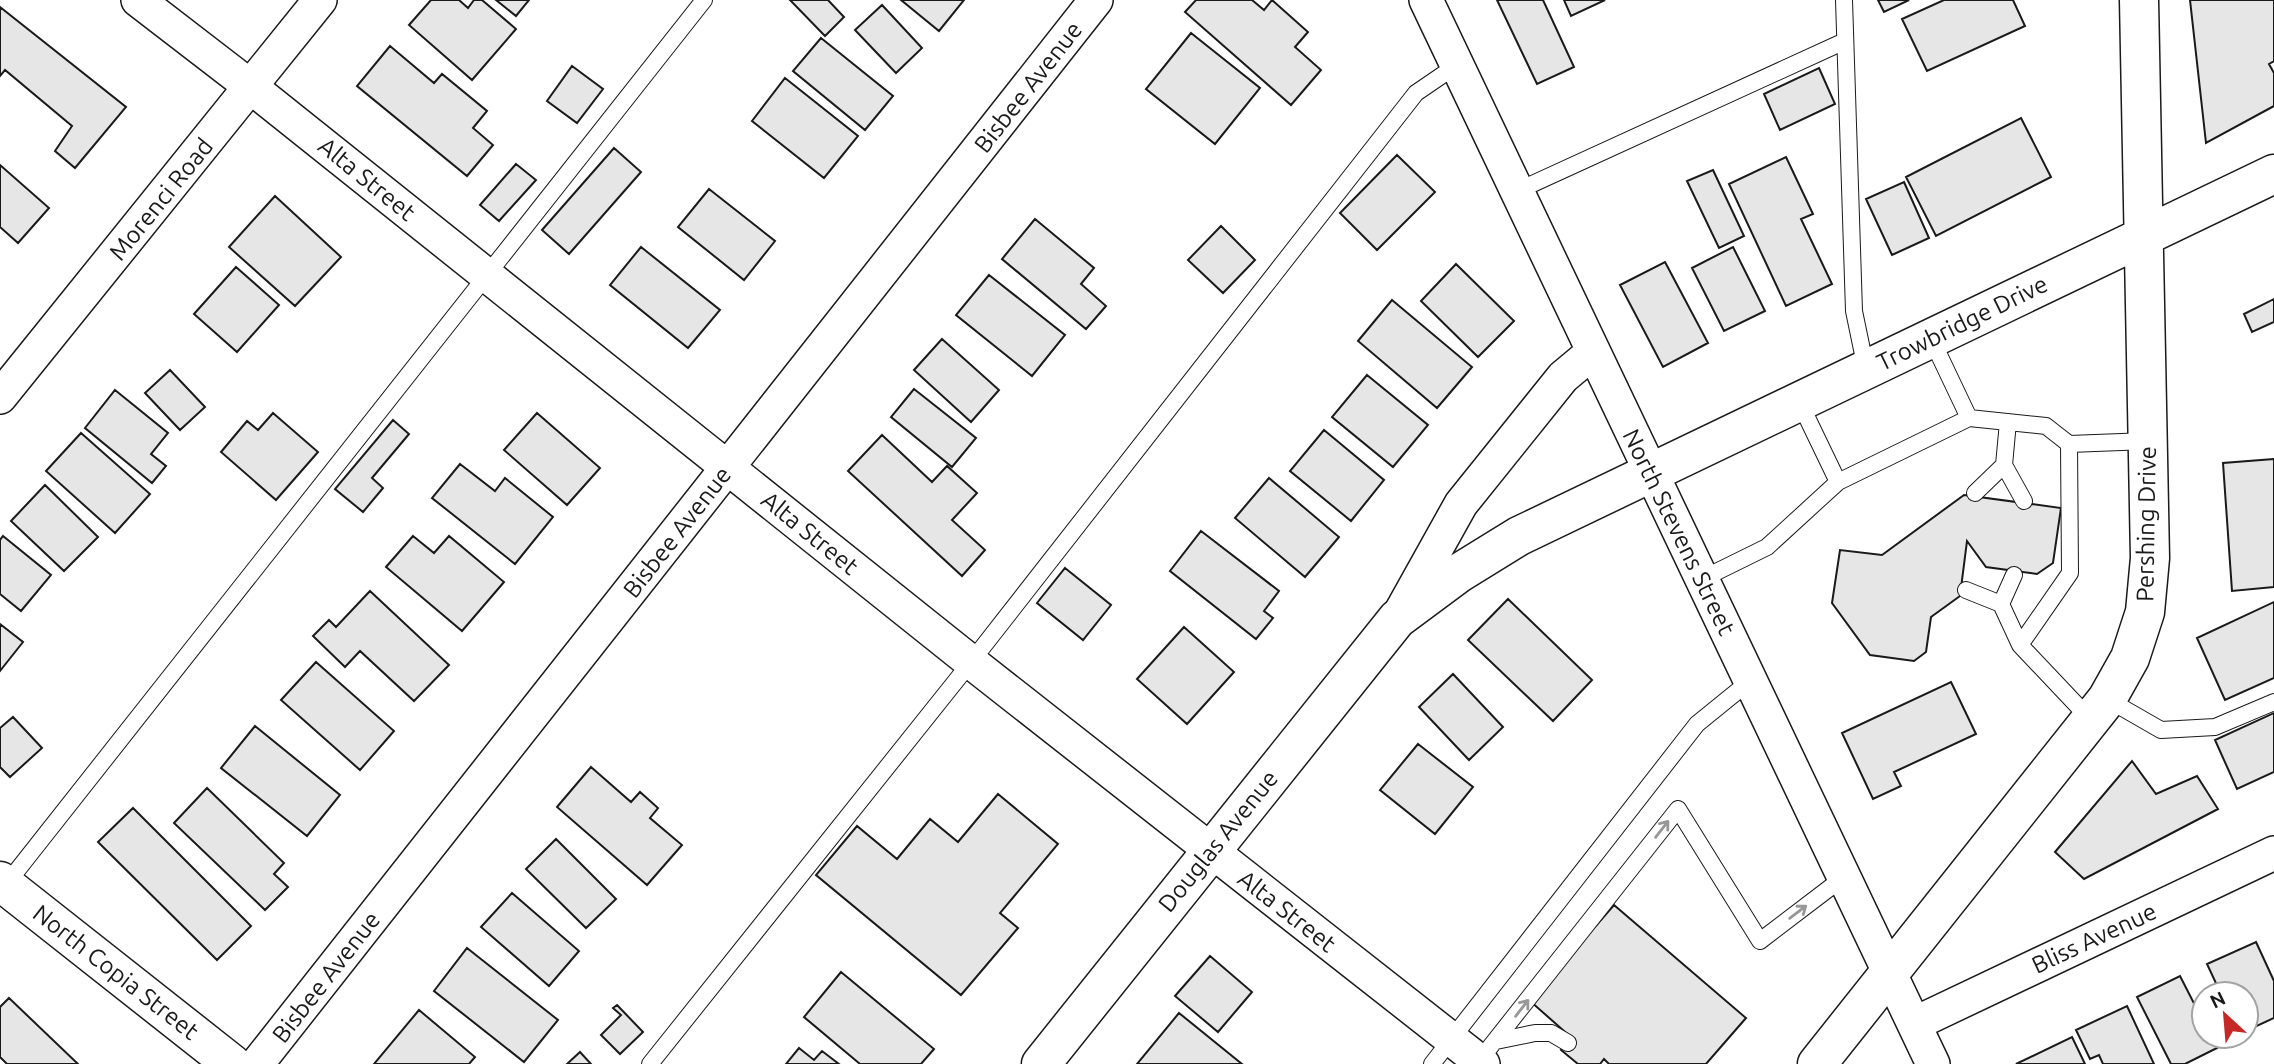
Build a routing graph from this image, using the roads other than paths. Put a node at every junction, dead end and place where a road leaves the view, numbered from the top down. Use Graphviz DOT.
graph roads {
  1 [pos="138,0"];
  2 [pos="320,0"];
  3 [pos="704,0"];
  4 [pos="1096,0"];
  5 [pos="1426,0"];
  6 [pos="1844,0"];
  7 [pos="2139,0"];
  8 [pos="1845,41"];
  9 [pos="1457,65"];
  10 [pos="251,87"];
  11 [pos="2274,174"];
  12 [pos="1517,191"];
  13 [pos="2143,237"];
  14 [pos="487,275"];
  15 [pos="1931,338"];
  16 [pos="1593,352"];
  17 [pos="1867,369"];
  18 [pos="0,397"];
  19 [pos="1799,401"];
  20 [pos="1969,418"];
  21 [pos="2008,422"];
  22 [pos="2148,442"];
  23 [pos="2069,444"];
  24 [pos="2004,465"];
  25 [pos="729,467"];
  26 [pos="1651,472"];
  27 [pos="1838,482"];
  28 [pos="1975,493"];
  29 [pos="2024,500"];
  30 [pos="2014,575"];
  31 [pos="1702,579"];
  32 [pos="1966,590"];
  33 [pos="2001,604"];
  34 [pos="1397,619"];
  35 [pos="2021,645"];
  36 [pos="971,662"];
  37 [pos="1750,681"];
  38 [pos="2274,702"];
  39 [pos="2098,709"];
  40 [pos="1210,851"];
  41 [pos="2274,853"];
  42 [pos="1844,877"];
  43 [pos="2,886"];
  44 [pos="1889,972"];
  45 [pos="1914,1024"];
  46 [pos="1568,1043"];
  47 [pos="1442,1052"];
  48 [pos="1486,1055"];
  49 [pos="232,1064"];
  50 [pos="257,1064"];
  51 [pos="649,1064"];
  52 [pos="1041,1064"];
  53 [pos="1817,1064"];
  54 [pos="1933,1064"];
  1 -- 10 [label="street, Alta Street"];
  2 -- 10 [label="street, Morenci Road"];
  3 -- 14 [label="lane"];
  4 -- 25 [label="street, Bisbee Avenue"];
  5 -- 9 [label="street, North Stevens Street"];
  6 -- 8 [label="lane"];
  7 -- 13 [label="main road, Pershing Drive"];
  8 -- 12 [label="lane"];
  8 -- 17 [label="lane"];
  9 -- 12 [label="street, North Stevens Street"];
  9 -- 36 [label="lane"];
  10 -- 14 [label="street, Alta Street"];
  10 -- 18 [label="street, Morenci Road"];
  11 -- 13 [label="main road, Trowbridge Drive"];
  12 -- 16 [label="street, North Stevens Street"];
  13 -- 15 [label="main road, Trowbridge Drive"];
  13 -- 22 [label="main road, Pershing Drive"];
  14 -- 25 [label="street, Alta Street"];
  14 -- 43 [label="lane"];
  15 -- 17 [label="main road, Trowbridge Drive"];
  15 -- 20 [label="lane"];
  16 -- 26 [label="street, North Stevens Street"];
  16 -- 34 [label="street, Douglas Avenue"];
  17 -- 19 [label="main road, Trowbridge Drive"];
  19 -- 26 [label="main road, Trowbridge Drive"];
  19 -- 27 [label="lane"];
  20 -- 21 [label="lane"];
  20 -- 27 [label="lane"];
  21 -- 23 [label="lane"];
  21 -- 24 [label="lane"];
  22 -- 23 [label="lane"];
  22 -- 39 [label="main road, Pershing Drive"];
  23 -- 35 [label="lane"];
  24 -- 28 [label="lane"];
  24 -- 29 [label="lane"];
  25 -- 36 [label="street, Alta Street"];
  25 -- 50 [label="street, Bisbee Avenue"];
  26 -- 31 [label="street, North Stevens Street"];
  26 -- 34 [label="main road, Douglas Avenue"];
  27 -- 31 [label="lane"];
  30 -- 33 [label="lane"];
  31 -- 37 [label="street, North Stevens Street"];
  32 -- 33 [label="lane"];
  33 -- 35 [label="lane"];
  34 -- 40 [label="main road, Douglas Avenue"];
  35 -- 39 [label="lane"];
  36 -- 40 [label="street, Alta Street"];
  36 -- 51 [label="lane"];
  37 -- 42 [label="street, North Stevens Street"];
  37 -- 47 [label="lane"];
  38 -- 39 [label="lane"];
  39 -- 44 [label="main road, Pershing Drive"];
  40 -- 47 [label="street, Alta Street"];
  40 -- 52 [label="main road, Douglas Avenue"];
  41 -- 45 [label="street, Bliss Avenue"];
  42 -- 44 [label="street, North Stevens Street"];
  48 -- 42 [label="lane, one-way"];
  43 -- 49 [label="main road, North Copia Street"];
  44 -- 45 [label="street, North Stevens Street"];
  44 -- 53 [label="main road, Pershing Drive"];
  45 -- 54 [label="street, North Stevens Street"];
  46 -- 48 [label="lane"];
  47 -- 48 [label="street, Alta Street"];
}
